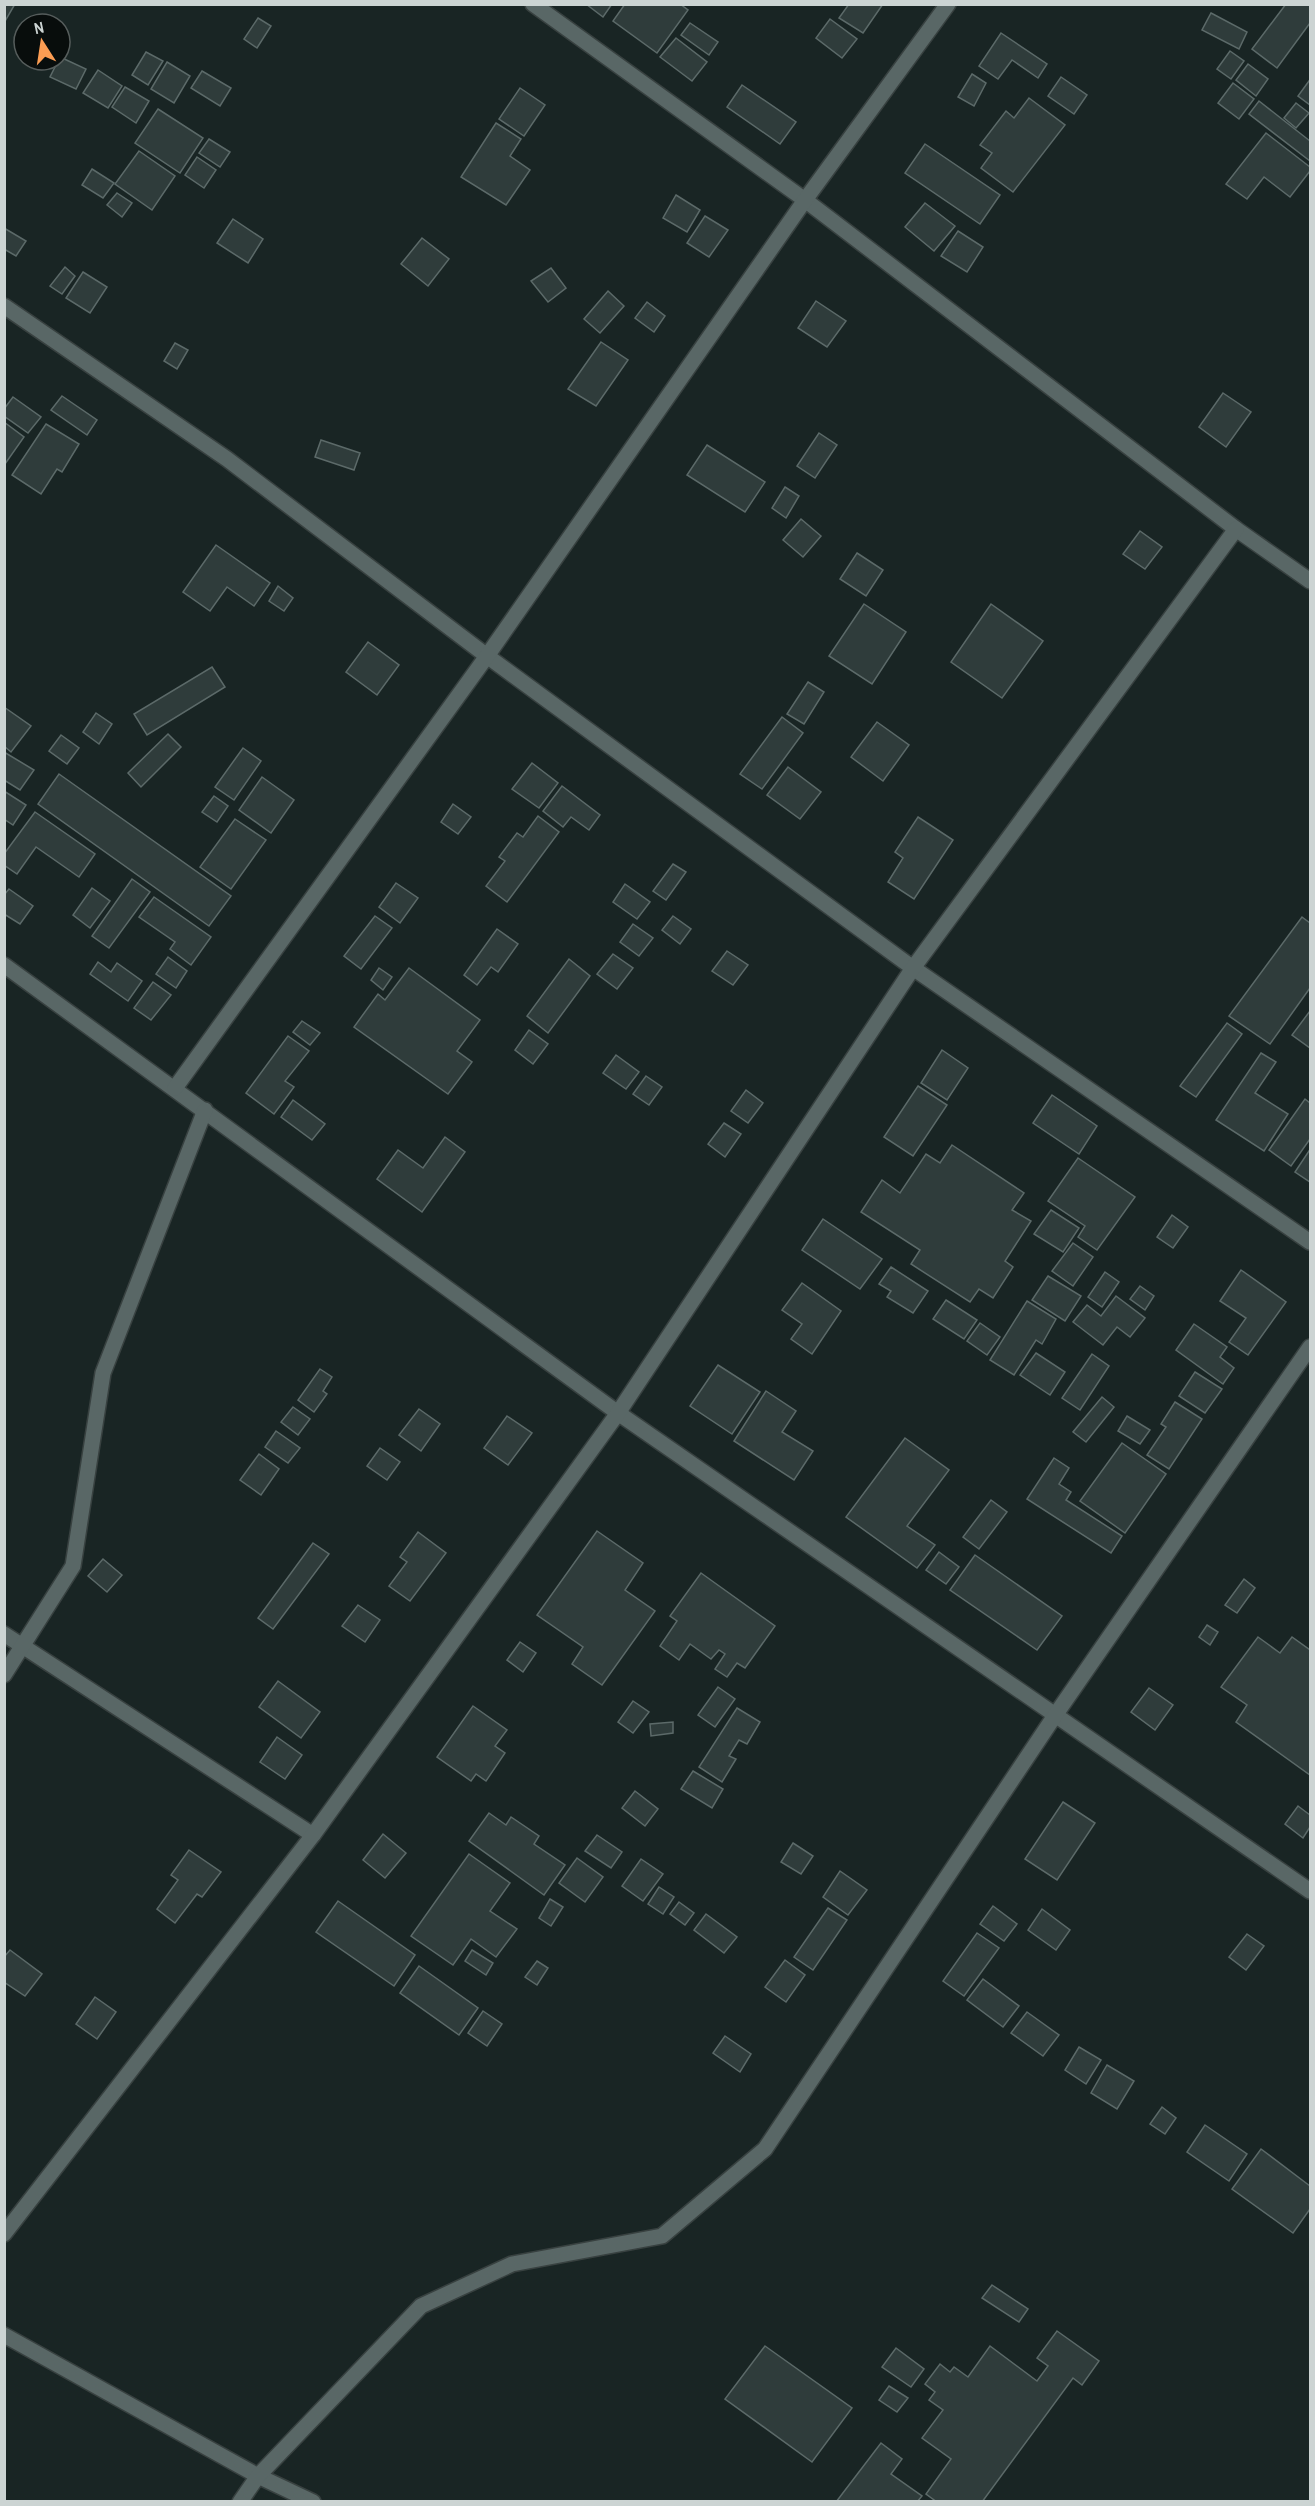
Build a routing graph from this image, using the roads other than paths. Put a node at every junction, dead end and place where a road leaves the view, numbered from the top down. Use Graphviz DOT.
graph roads {
  1 [pos="533,4"];
  2 [pos="948,4"];
  3 [pos="805,200"];
  4 [pos="4,306"];
  5 [pos="1236,529"];
  6 [pos="1311,581"];
  7 [pos="488,656"];
  8 [pos="4,965"];
  9 [pos="913,968"];
  10 [pos="174,1088"];
  11 [pos="205,1110"];
  12 [pos="1311,1242"];
  13 [pos="1311,1347"];
  14 [pos="618,1413"];
  15 [pos="4,1634"];
  16 [pos="23,1647"];
  17 [pos="4,1675"];
  18 [pos="1056,1714"];
  19 [pos="313,1834"];
  20 [pos="1311,1891"];
  21 [pos="4,2234"];
  22 [pos="4,2335"];
  23 [pos="258,2476"];
  24 [pos="240,2502"];
  25 [pos="313,2502"];
  1 -- 3 [label="street"];
  2 -- 3 [label="street"];
  3 -- 5 [label="street"];
  3 -- 7 [label="street"];
  4 -- 7 [label="street"];
  5 -- 6 [label="street"];
  5 -- 9 [label="street"];
  7 -- 9 [label="street"];
  7 -- 10 [label="street"];
  8 -- 10 [label="street"];
  9 -- 12 [label="street"];
  9 -- 14 [label="street"];
  10 -- 11 [label="street"];
  11 -- 14 [label="street"];
  11 -- 16 [label="street"];
  13 -- 18 [label="street"];
  14 -- 18 [label="street"];
  14 -- 19 [label="street"];
  15 -- 16 [label="street"];
  16 -- 17 [label="street"];
  16 -- 19 [label="street"];
  18 -- 20 [label="street"];
  18 -- 23 [label="street"];
  19 -- 21 [label="street"];
  22 -- 23 [label="street"];
  23 -- 24 [label="street"];
  23 -- 25 [label="street"];
}
